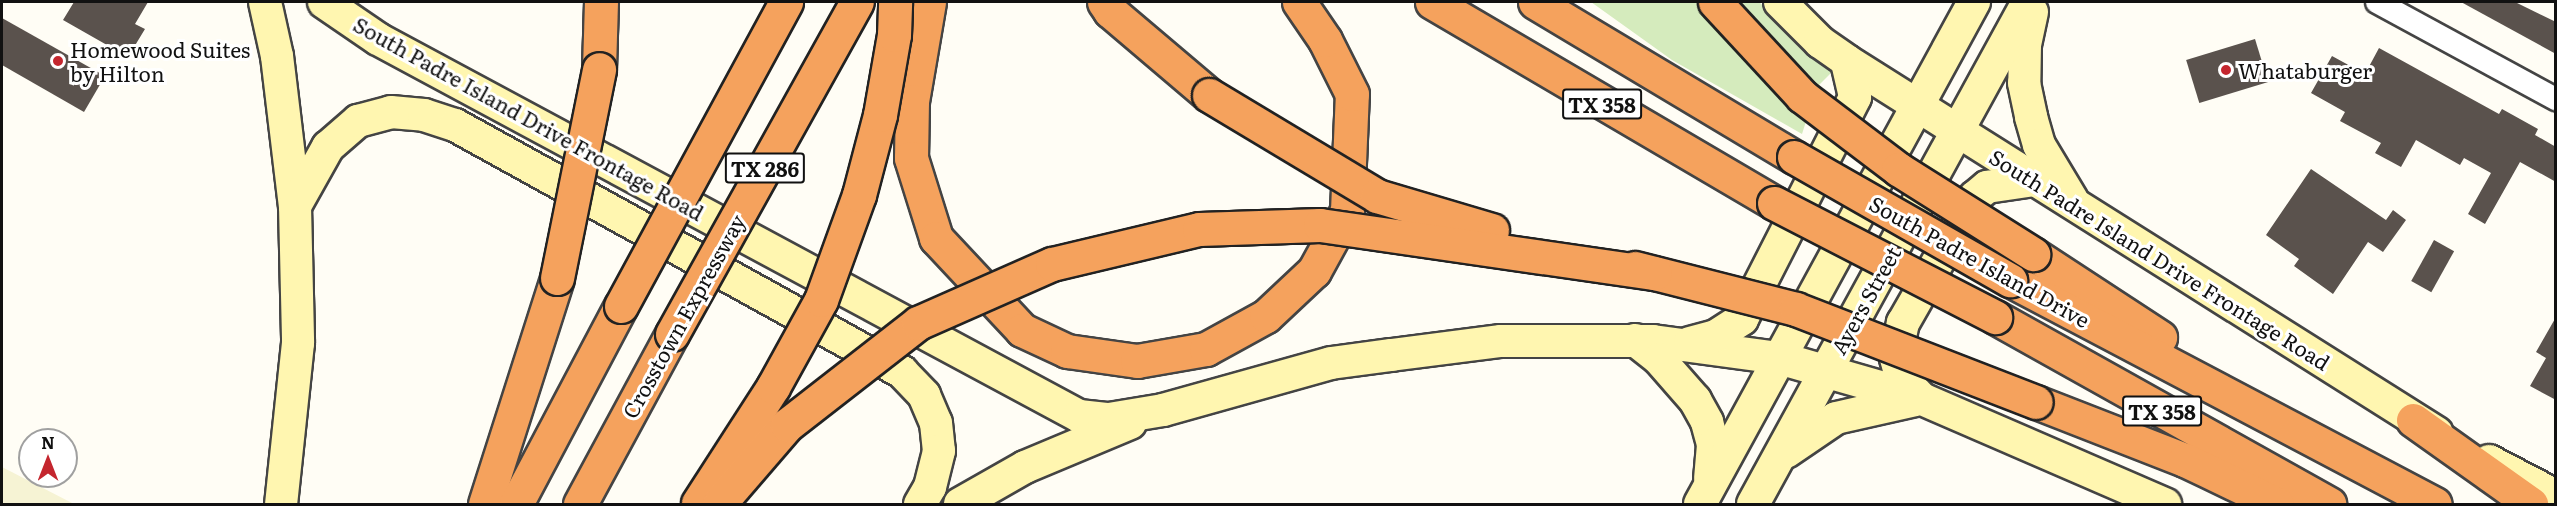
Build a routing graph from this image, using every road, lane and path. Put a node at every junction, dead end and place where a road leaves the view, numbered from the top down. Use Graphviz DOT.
graph roads {
  1 [pos="265,2"];
  2 [pos="324,2"];
  3 [pos="601,2"];
  4 [pos="786,2"];
  5 [pos="857,2"];
  6 [pos="895,2"];
  7 [pos="928,2"];
  8 [pos="1104,2"];
  9 [pos="1299,2"];
  10 [pos="1432,2"];
  11 [pos="1534,2"];
  12 [pos="1715,2"];
  13 [pos="1780,2"];
  14 [pos="1974,2"];
  15 [pos="2028,2"];
  16 [pos="2035,2"];
  17 [pos="2377,2"];
  18 [pos="1847,61"];
  19 [pos="2556,99"];
  20 [pos="1916,106"];
  21 [pos="1958,131"];
  22 [pos="2034,180"];
  23 [pos="2074,203"];
  24 [pos="295,206"];
  25 [pos="1655,273"];
  26 [pos="1635,340"];
  27 [pos="1687,345"];
  28 [pos="1779,358"];
  29 [pos="1827,370"];
  30 [pos="1922,399"];
  31 [pos="1163,410"];
  32 [pos="2413,420"];
  33 [pos="2319,442"];
  34 [pos="1779,459"];
  35 [pos="1705,495"];
  36 [pos="2556,496"];
  37 [pos="281,504"];
  38 [pos="485,504"];
  39 [pos="516,504"];
  40 [pos="580,504"];
  41 [pos="697,504"];
  42 [pos="720,504"];
  43 [pos="920,504"];
  44 [pos="960,504"];
  45 [pos="1753,504"];
  46 [pos="2165,504"];
  47 [pos="2277,504"];
  48 [pos="2329,504"];
  49 [pos="2434,504"];
  50 [pos="2531,504"];
  1 -- 24 [label="main road"];
  2 -- 31 [label="main road, South Padre Island Drive Frontage Road"];
  3 -- 38 [label="highway, bridge"];
  4 -- 39 [label="highway, TX 286, bridge"];
  5 -- 40 [label="highway, Crosstown Expressway / TX 286, bridge"];
  6 -- 41 [label="highway, bridge"];
  7 -- 9 [label="highway"];
  8 -- 25 [label="highway, bridge"];
  10 -- 48 [label="highway, South Padre Island Drive / TX 358, bridge"];
  11 -- 33 [label="highway, South Padre Island Drive / TX 358, bridge"];
  12 -- 33 [label="highway, bridge"];
  13 -- 18 [label="main road, South Padre Island Drive Frontage Road"];
  14 -- 20 [label="main road"];
  15 -- 21 [label="main road, Ayers Street"];
  16 -- 23 [label="main road"];
  17 -- 19 [label="street"];
  18 -- 20 [label="main road, South Padre Island Drive Frontage Road"];
  18 -- 27 [label="main road"];
  20 -- 21 [label="main road, South Padre Island Drive Frontage Road"];
  20 -- 28 [label="main road"];
  21 -- 22 [label="main road, South Padre Island Drive Frontage Road"];
  21 -- 29 [label="main road, Ayers Street"];
  22 -- 23 [label="main road, South Padre Island Drive Frontage Road"];
  22 -- 30 [label="main road"];
  23 -- 32 [label="main road, South Padre Island Drive Frontage Road"];
  24 -- 37 [label="main road"];
  24 -- 43 [label="main road"];
  25 -- 42 [label="highway, bridge"];
  25 -- 47 [label="highway, bridge"];
  26 -- 27 [label="main road, South Padre Island Drive Frontage Road"];
  26 -- 31 [label="main road, South Padre Island Drive Frontage Road"];
  26 -- 35 [label="main road"];
  27 -- 28 [label="main road, South Padre Island Drive Frontage Road"];
  28 -- 29 [label="main road, South Padre Island Drive Frontage Road"];
  28 -- 35 [label="main road"];
  29 -- 30 [label="main road, South Padre Island Drive Frontage Road"];
  29 -- 34 [label="main road, Ayers Street"];
  30 -- 34 [label="main road"];
  30 -- 46 [label="main road, South Padre Island Drive Frontage Road"];
  31 -- 44 [label="main road"];
  32 -- 36 [label="main road, South Padre Island Drive Frontage Road"];
  32 -- 50 [label="highway"];
  33 -- 49 [label="highway, South Padre Island Drive / TX 358"];
  34 -- 45 [label="main road, Ayers Street"];
}
